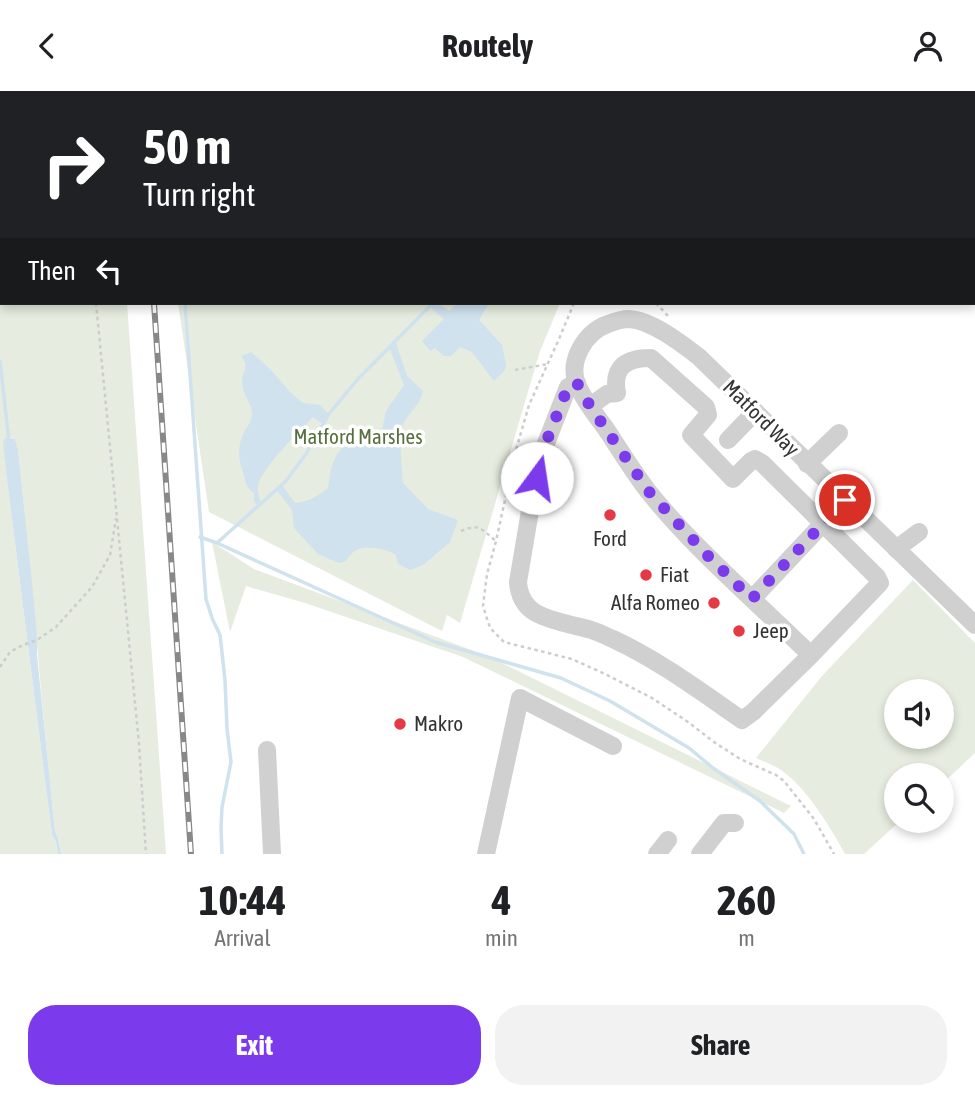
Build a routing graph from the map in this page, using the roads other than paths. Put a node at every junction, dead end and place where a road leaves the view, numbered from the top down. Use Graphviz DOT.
graph roads {
  1 [pos="577,383"];
  2 [pos="590,406"];
  3 [pos="755,412"];
  4 [pos="839,433"];
  5 [pos="728,440"];
  6 [pos="807,464"];
  7 [pos="845,500"];
  8 [pos="822,524"];
  9 [pos="919,532"];
  10 [pos="896,549"];
  11 [pos="752,599"];
  12 [pos="971,615"];
  13 [pos="811,655"];
  14 [pos="613,746"];
  15 [pos="267,750"];
  16 [pos="735,823"];
  17 [pos="272,854"];
  18 [pos="486,854"];
  19 [pos="700,854"];
  1 -- 2 [label="street"];
  1 -- 3 [label="street, Matford Way"];
  1 -- 13 [label="street"];
  2 -- 8 [label="street"];
  2 -- 11 [label="street"];
  3 -- 5 [label="street"];
  3 -- 6 [label="street, Matford Way"];
  4 -- 6 [label="street"];
  6 -- 7 [label="street, Matford Way"];
  7 -- 8 [label="street"];
  7 -- 10 [label="street, Matford Way"];
  8 -- 11 [label="street"];
  8 -- 13 [label="street"];
  9 -- 10 [label="street"];
  10 -- 12 [label="street, Matford Way"];
  11 -- 13 [label="street"];
  14 -- 18 [label="street"];
  15 -- 17 [label="street"];
  16 -- 19 [label="street"];
}
